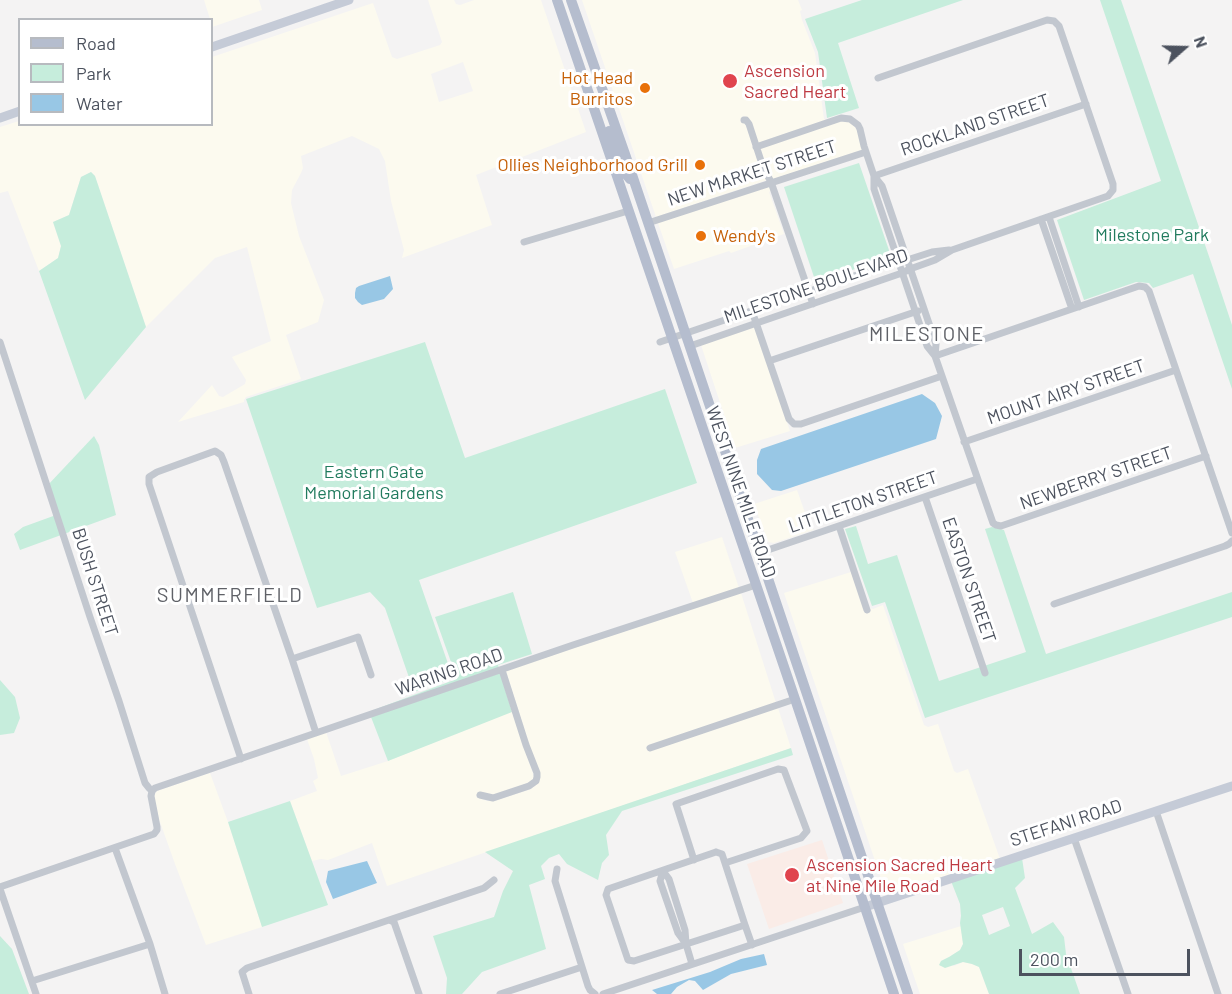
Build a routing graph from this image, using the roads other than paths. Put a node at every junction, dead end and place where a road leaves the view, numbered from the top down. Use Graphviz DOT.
graph roads {
  1 [pos="349,0"];
  2 [pos="557,0"];
  3 [pos="565,0"];
  4 [pos="571,0"];
  5 [pos="213,47"];
  6 [pos="878,78"];
  7 [pos="1086,104"];
  8 [pos="18,112"];
  9 [pos="0,118"];
  10 [pos="744,120"];
  11 [pos="756,147"];
  12 [pos="866,152"];
  13 [pos="874,176"];
  14 [pos="771,182"];
  15 [pos="636,187"];
  16 [pos="628,211"];
  17 [pos="1049,217"];
  18 [pos="1041,219"];
  19 [pos="648,223"];
  20 [pos="524,242"];
  21 [pos="952,250"];
  22 [pos="907,260"];
  23 [pos="898,261"];
  24 [pos="910,268"];
  25 [pos="902,273"];
  26 [pos="809,292"];
  27 [pos="813,304"];
  28 [pos="1076,308"];
  29 [pos="924,309"];
  30 [pos="752,311"];
  31 [pos="915,312"];
  32 [pos="756,323"];
  33 [pos="678,336"];
  34 [pos="0,342"];
  35 [pos="660,342"];
  36 [pos="690,346"];
  37 [pos="935,356"];
  38 [pos="770,361"];
  39 [pos="1176,370"];
  40 [pos="942,376"];
  41 [pos="718,431"];
  42 [pos="964,442"];
  43 [pos="709,450"];
  44 [pos="1206,456"];
  45 [pos="977,479"];
  46 [pos="925,497"];
  47 [pos="839,526"];
  48 [pos="1232,533"];
  49 [pos="1232,541"];
  50 [pos="759,553"];
  51 [pos="756,585"];
  52 [pos="1054,604"];
  53 [pos="867,610"];
  54 [pos="292,659"];
  55 [pos="502,670"];
  56 [pos="985,673"];
  57 [pos="371,675"];
  58 [pos="804,685"];
  59 [pos="795,699"];
  60 [pos="316,733"];
  61 [pos="650,748"];
  62 [pos="241,759"];
  63 [pos="1232,786"];
  64 [pos="152,791"];
  65 [pos="826,791"];
  66 [pos="480,795"];
  67 [pos="1156,811"];
  68 [pos="1074,838"];
  69 [pos="115,849"];
  70 [pos="694,860"];
  71 [pos="725,863"];
  72 [pos="557,869"];
  73 [pos="663,871"];
  74 [pos="494,880"];
  75 [pos="0,888"];
  76 [pos="877,902"];
  77 [pos="865,907"];
  78 [pos="389,921"];
  79 [pos="745,925"];
  80 [pos="150,944"];
  81 [pos="686,944"];
  82 [pos="752,945"];
  83 [pos="692,964"];
  84 [pos="582,967"];
  85 [pos="32,981"];
  86 [pos="594,993"];
  87 [pos="36,994"];
  88 [pos="165,994"];
  89 [pos="249,994"];
  90 [pos="419,994"];
  91 [pos="500,994"];
  92 [pos="603,994"];
  93 [pos="894,994"];
  94 [pos="902,994"];
  95 [pos="908,994"];
  96 [pos="1128,994"];
  97 [pos="1218,994"];
  1 -- 5 [label="street"];
  2 -- 16 [label="main road, WEST NINE MILE ROAD"];
  3 -- 15 [label="main road"];
  4 -- 15 [label="main road, WEST NINE MILE ROAD"];
  6 -- 7 [label="street"];
  7 -- 13 [label="street, ROCKLAND STREET"];
  7 -- 17 [label="street, MILESTONE BOULEVARD"];
  8 -- 9 [label="street"];
  10 -- 11 [label="street"];
  11 -- 12 [label="street"];
  11 -- 14 [label="street"];
  12 -- 13 [label="street"];
  12 -- 14 [label="street, NEW MARKET STREET"];
  13 -- 22 [label="street"];
  13 -- 23 [label="street"];
  14 -- 19 [label="street, NEW MARKET STREET"];
  14 -- 26 [label="street"];
  15 -- 19 [label="main road, WEST NINE MILE ROAD"];
  16 -- 20 [label="street"];
  16 -- 33 [label="main road, WEST NINE MILE ROAD"];
  17 -- 18 [label="street, MILESTONE BOULEVARD"];
  17 -- 28 [label="street"];
  18 -- 21 [label="street, MILESTONE BOULEVARD"];
  18 -- 28 [label="street"];
  19 -- 33 [label="main road, WEST NINE MILE ROAD"];
  21 -- 22 [label="street, MILESTONE BOULEVARD"];
  21 -- 24 [label="street, MILESTONE BOULEVARD"];
  22 -- 23 [label="street, MILESTONE BOULEVARD"];
  22 -- 24 [label="street"];
  23 -- 25 [label="street"];
  23 -- 26 [label="street, MILESTONE BOULEVARD"];
  24 -- 25 [label="street, MILESTONE BOULEVARD"];
  24 -- 29 [label="street"];
  25 -- 27 [label="street, MILESTONE BOULEVARD"];
  25 -- 31 [label="street"];
  26 -- 27 [label="street"];
  26 -- 30 [label="street, MILESTONE BOULEVARD"];
  27 -- 32 [label="street, MILESTONE BOULEVARD"];
  28 -- 37 [label="street"];
  28 -- 39 [label="street"];
  29 -- 31 [label="street"];
  29 -- 37 [label="street"];
  30 -- 32 [label="street"];
  30 -- 33 [label="street, MILESTONE BOULEVARD"];
  31 -- 37 [label="street"];
  31 -- 38 [label="street"];
  32 -- 36 [label="street, MILESTONE BOULEVARD"];
  32 -- 38 [label="street"];
  33 -- 35 [label="street, MILESTONE BOULEVARD"];
  33 -- 36 [label="main road"];
  33 -- 41 [label="main road"];
  33 -- 43 [label="main road, WEST NINE MILE ROAD"];
  34 -- 64 [label="street, BUSH STREET"];
  36 -- 41 [label="main road, WEST NINE MILE ROAD"];
  37 -- 40 [label="street"];
  38 -- 40 [label="street"];
  39 -- 42 [label="street, MOUNT AIRY STREET"];
  39 -- 44 [label="street"];
  40 -- 42 [label="street"];
  41 -- 50 [label="main road, WEST NINE MILE ROAD"];
  42 -- 45 [label="street"];
  43 -- 50 [label="main road"];
  43 -- 51 [label="main road, WEST NINE MILE ROAD"];
  44 -- 45 [label="street, NEWBERRY STREET"];
  44 -- 48 [label="street"];
  45 -- 46 [label="street, LITTLETON STREET"];
  46 -- 47 [label="street, LITTLETON STREET"];
  46 -- 56 [label="street, EASTON STREET"];
  47 -- 50 [label="street, LITTLETON STREET"];
  47 -- 53 [label="street"];
  49 -- 52 [label="street"];
  50 -- 58 [label="main road, WEST NINE MILE ROAD"];
  51 -- 55 [label="street, WARING ROAD"];
  51 -- 58 [label="main road"];
  51 -- 59 [label="main road, WEST NINE MILE ROAD"];
  54 -- 57 [label="street"];
  54 -- 60 [label="street"];
  54 -- 62 [label="street"];
  55 -- 60 [label="street, WARING ROAD"];
  55 -- 66 [label="street"];
  58 -- 76 [label="main road, WEST NINE MILE ROAD"];
  59 -- 61 [label="street"];
  59 -- 65 [label="main road, WEST NINE MILE ROAD"];
  60 -- 62 [label="street, WARING ROAD"];
  62 -- 64 [label="street, WARING ROAD"];
  63 -- 67 [label="street, STEFANI ROAD"];
  64 -- 69 [label="street, BUSH STREET"];
  65 -- 76 [label="main road"];
  65 -- 77 [label="main road, WEST NINE MILE ROAD"];
  67 -- 68 [label="street, STEFANI ROAD"];
  67 -- 97 [label="street"];
  68 -- 76 [label="street, STEFANI ROAD"];
  68 -- 96 [label="street"];
  69 -- 75 [label="street"];
  69 -- 80 [label="street"];
  70 -- 71 [label="street"];
  70 -- 71 [label="street"];
  70 -- 73 [label="street"];
  71 -- 79 [label="street"];
  72 -- 84 [label="street"];
  73 -- 81 [label="street"];
  73 -- 81 [label="street"];
  74 -- 78 [label="street"];
  75 -- 85 [label="street"];
  76 -- 77 [label="street, STEFANI ROAD"];
  76 -- 95 [label="main road, WEST NINE MILE ROAD"];
  77 -- 82 [label="street, STEFANI ROAD"];
  77 -- 93 [label="main road, WEST NINE MILE ROAD"];
  77 -- 94 [label="main road"];
  78 -- 89 [label="street"];
  78 -- 90 [label="street"];
  79 -- 81 [label="street"];
  79 -- 82 [label="street"];
  80 -- 85 [label="street"];
  80 -- 88 [label="street"];
  81 -- 83 [label="street"];
  82 -- 83 [label="street, STEFANI ROAD"];
  83 -- 92 [label="street, STEFANI ROAD"];
  84 -- 86 [label="street"];
  84 -- 91 [label="street"];
  85 -- 87 [label="street"];
}
